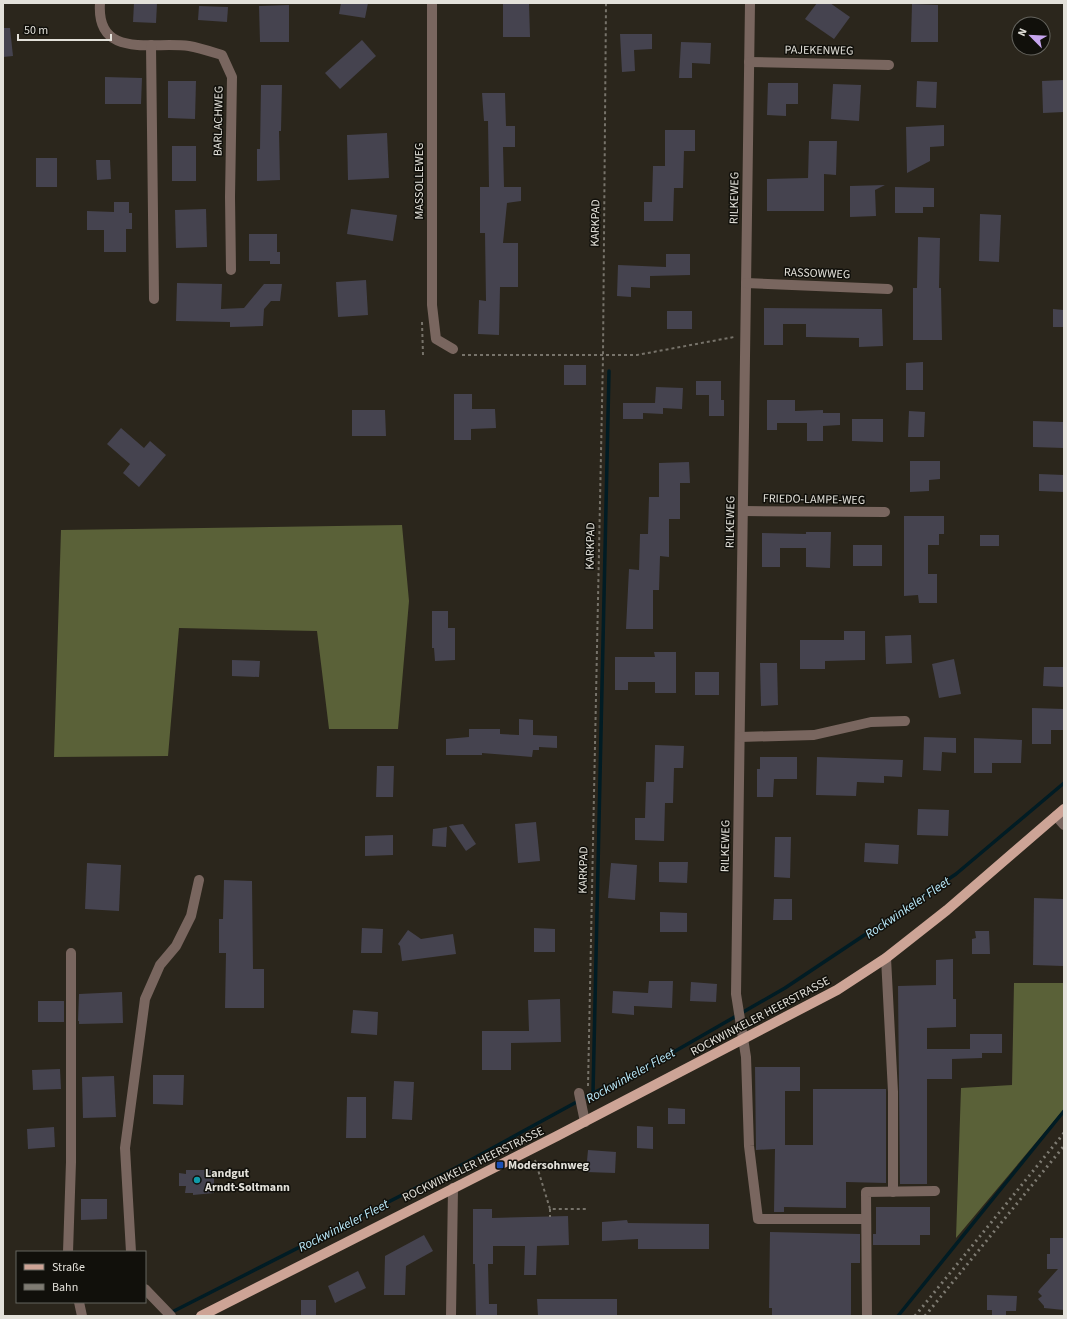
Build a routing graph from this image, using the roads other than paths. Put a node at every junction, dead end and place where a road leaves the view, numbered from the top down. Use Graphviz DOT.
graph roads {
  1 [pos="100,3"];
  2 [pos="432,3"];
  3 [pos="750,3"];
  4 [pos="151,46"];
  5 [pos="749,62"];
  6 [pos="889,65"];
  7 [pos="232,270"];
  8 [pos="746,283"];
  9 [pos="888,289"];
  10 [pos="154,299"];
  11 [pos="453,349"];
  12 [pos="743,511"];
  13 [pos="885,512"];
  14 [pos="905,722"];
  15 [pos="740,738"];
  16 [pos="1064,809"];
  17 [pos="1056,816"];
  18 [pos="1064,825"];
  19 [pos="200,880"];
  20 [pos="71,953"];
  21 [pos="886,958"];
  22 [pos="743,1040"];
  23 [pos="584,1092"];
  24 [pos="585,1122"];
  25 [pos="453,1188"];
  26 [pos="935,1191"];
  27 [pos="893,1192"];
  28 [pos="866,1219"];
  29 [pos="68,1251"];
  30 [pos="131,1251"];
  31 [pos="146,1290"];
  32 [pos="79,1303"];
  33 [pos="82,1316"];
  34 [pos="171,1316"];
  35 [pos="201,1316"];
  36 [pos="451,1316"];
  37 [pos="867,1316"];
  1 -- 4 [label="street, BARLACHWEG"];
  2 -- 11 [label="street, MASSOLLEWEG"];
  3 -- 5 [label="street, RILKEWEG"];
  4 -- 7 [label="street, BARLACHWEG"];
  4 -- 10 [label="street"];
  5 -- 6 [label="street, PAJEKENWEG"];
  5 -- 8 [label="street, RILKEWEG"];
  8 -- 9 [label="street, RASSOWWEG"];
  8 -- 12 [label="street, RILKEWEG"];
  12 -- 13 [label="street, FRIEDO-LAMPE-WEG"];
  12 -- 15 [label="street, RILKEWEG"];
  14 -- 15 [label="street"];
  15 -- 22 [label="street, RILKEWEG"];
  16 -- 17 [label="main road, ROCKWINKELER HEERSTRASSE"];
  17 -- 18 [label="street"];
  17 -- 21 [label="main road, ROCKWINKELER HEERSTRASSE"];
  19 -- 30 [label="street"];
  20 -- 29 [label="street"];
  21 -- 22 [label="main road, ROCKWINKELER HEERSTRASSE"];
  21 -- 27 [label="street"];
  22 -- 24 [label="main road, ROCKWINKELER HEERSTRASSE"];
  22 -- 28 [label="street, RILKEWEG"];
  23 -- 24 [label="street"];
  24 -- 25 [label="main road, ROCKWINKELER HEERSTRASSE"];
  25 -- 35 [label="main road, ROCKWINKELER HEERSTRASSE"];
  25 -- 36 [label="street"];
  26 -- 27 [label="street"];
  27 -- 28 [label="street"];
  28 -- 37 [label="street"];
  31 -- 34 [label="street"];
  32 -- 33 [label="street"];
}
